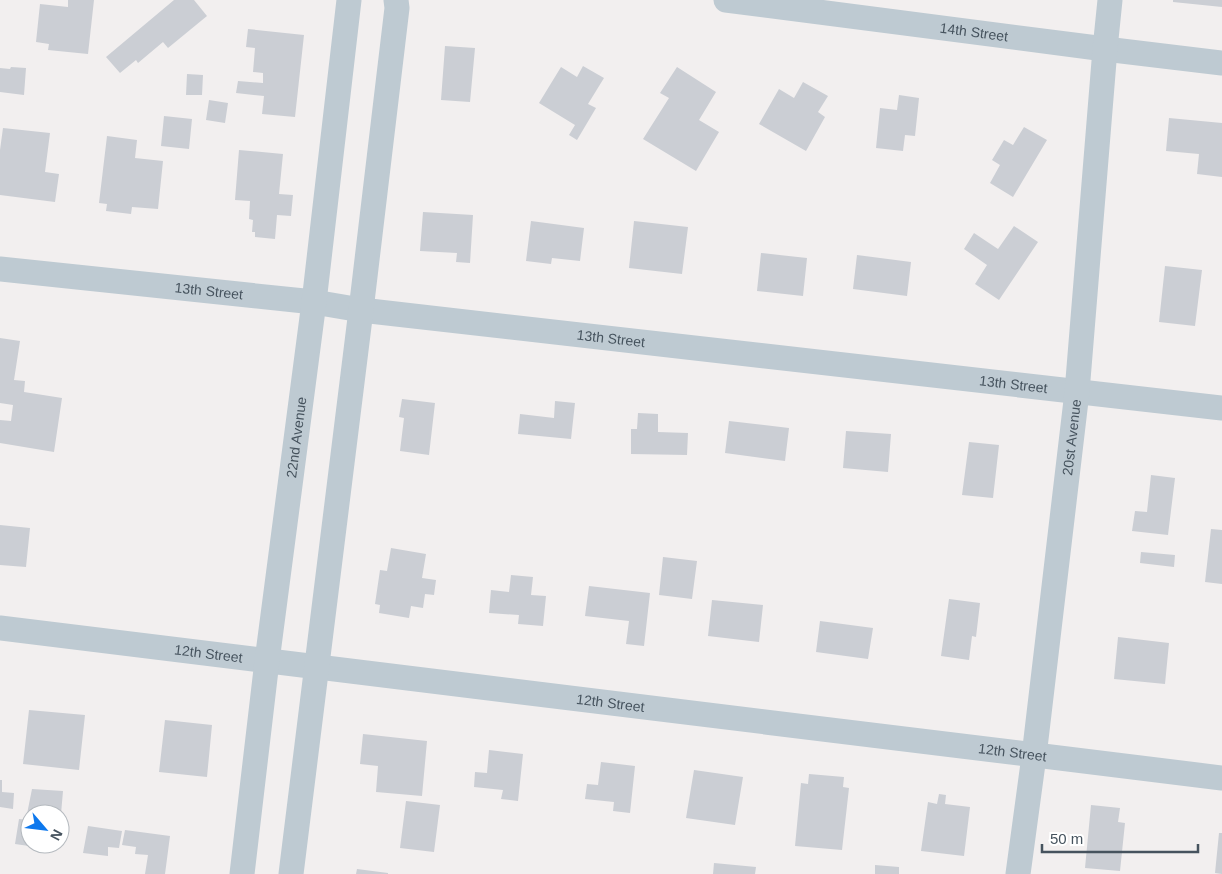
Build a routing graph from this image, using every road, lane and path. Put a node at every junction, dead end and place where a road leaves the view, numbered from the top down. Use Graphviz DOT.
graph roads {
  1 [pos="349,0"];
  2 [pos="396,0"];
  3 [pos="1110,0"];
  4 [pos="736,1"];
  5 [pos="1104,49"];
  6 [pos="1222,63"];
  7 [pos="0,269"];
  8 [pos="314,302"];
  9 [pos="361,310"];
  10 [pos="1077,392"];
  11 [pos="1222,408"];
  12 [pos="0,628"];
  13 [pos="267,661"];
  14 [pos="316,667"];
  15 [pos="1034,756"];
  16 [pos="1222,778"];
  17 [pos="242,874"];
  18 [pos="291,874"];
  19 [pos="1018,874"];
  1 -- 8 [label="street, 22nd Avenue"];
  2 -- 9 [label="street"];
  3 -- 5 [label="street, 20st Avenue"];
  4 -- 5 [label="street, 14th Street"];
  5 -- 6 [label="street, 14th Street"];
  5 -- 10 [label="street, 20st Avenue"];
  7 -- 8 [label="street, 13th Street"];
  8 -- 9 [label="street, 13th Street"];
  8 -- 13 [label="street, 22nd Avenue"];
  9 -- 10 [label="street, 13th Street"];
  9 -- 14 [label="street"];
  10 -- 11 [label="street, 13th Street"];
  10 -- 15 [label="street, 20st Avenue"];
  12 -- 13 [label="street, 12th Street"];
  13 -- 14 [label="street, 12th Street"];
  13 -- 17 [label="street, 22nd Avenue"];
  14 -- 15 [label="street, 12th Street"];
  14 -- 18 [label="street"];
  15 -- 16 [label="street, 12th Street"];
  15 -- 19 [label="street, 20st Avenue"];
}
